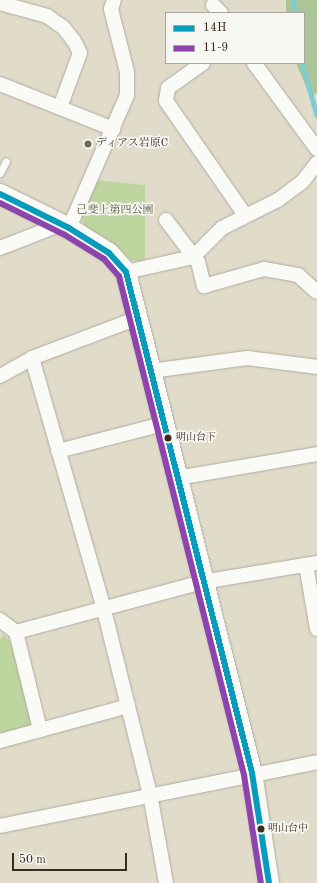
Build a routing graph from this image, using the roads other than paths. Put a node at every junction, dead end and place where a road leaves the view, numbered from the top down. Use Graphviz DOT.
graph roads {
  1 [pos="114,0"];
  2 [pos="0,3"];
  3 [pos="202,64"];
  4 [pos="255,64"];
  5 [pos="0,84"];
  6 [pos="60,107"];
  7 [pos="113,129"];
  8 [pos="317,149"];
  9 [pos="6,161"];
  10 [pos="315,171"];
  11 [pos="0,173"];
  12 [pos="0,194"];
  13 [pos="245,215"];
  14 [pos="166,220"];
  15 [pos="63,224"];
  16 [pos="0,248"];
  17 [pos="193,257"];
  18 [pos="126,272"];
  19 [pos="317,292"];
  20 [pos="138,318"];
  21 [pos="32,358"];
  22 [pos="317,367"];
  23 [pos="151,371"];
  24 [pos="0,376"];
  25 [pos="163,424"];
  26 [pos="58,450"];
  27 [pos="317,454"];
  28 [pos="177,478"];
  29 [pos="311,564"];
  30 [pos="202,582"];
  31 [pos="103,606"];
  32 [pos="0,620"];
  33 [pos="317,629"];
  34 [pos="16,632"];
  35 [pos="128,706"];
  36 [pos="40,730"];
  37 [pos="0,741"];
  38 [pos="317,762"];
  39 [pos="252,773"];
  40 [pos="150,794"];
  41 [pos="0,826"];
  42 [pos="166,883"];
  43 [pos="270,883"];
  1 -- 7 [label="street"];
  2 -- 6 [label="street"];
  3 -- 13 [label="street"];
  4 -- 8 [label="street"];
  5 -- 6 [label="street"];
  6 -- 7 [label="street"];
  7 -- 15 [label="street"];
  9 -- 11 [label="lane"];
  10 -- 13 [label="street"];
  12 -- 15 [label="street"];
  13 -- 17 [label="street"];
  14 -- 17 [label="street"];
  15 -- 16 [label="street"];
  15 -- 18 [label="street"];
  17 -- 18 [label="street"];
  17 -- 19 [label="street"];
  18 -- 20 [label="street"];
  20 -- 21 [label="street"];
  20 -- 23 [label="street"];
  21 -- 24 [label="street"];
  21 -- 26 [label="street"];
  22 -- 23 [label="street"];
  23 -- 25 [label="street"];
  25 -- 26 [label="street"];
  25 -- 28 [label="street"];
  26 -- 31 [label="street"];
  27 -- 28 [label="street"];
  28 -- 30 [label="street"];
  29 -- 30 [label="street"];
  29 -- 33 [label="street"];
  30 -- 31 [label="street"];
  30 -- 39 [label="street"];
  31 -- 34 [label="street"];
  31 -- 35 [label="street"];
  32 -- 34 [label="street"];
  34 -- 36 [label="street"];
  35 -- 36 [label="street"];
  35 -- 40 [label="street"];
  36 -- 37 [label="street"];
  38 -- 39 [label="street"];
  39 -- 40 [label="street"];
  39 -- 43 [label="street"];
  40 -- 41 [label="street"];
  40 -- 42 [label="street"];
}
